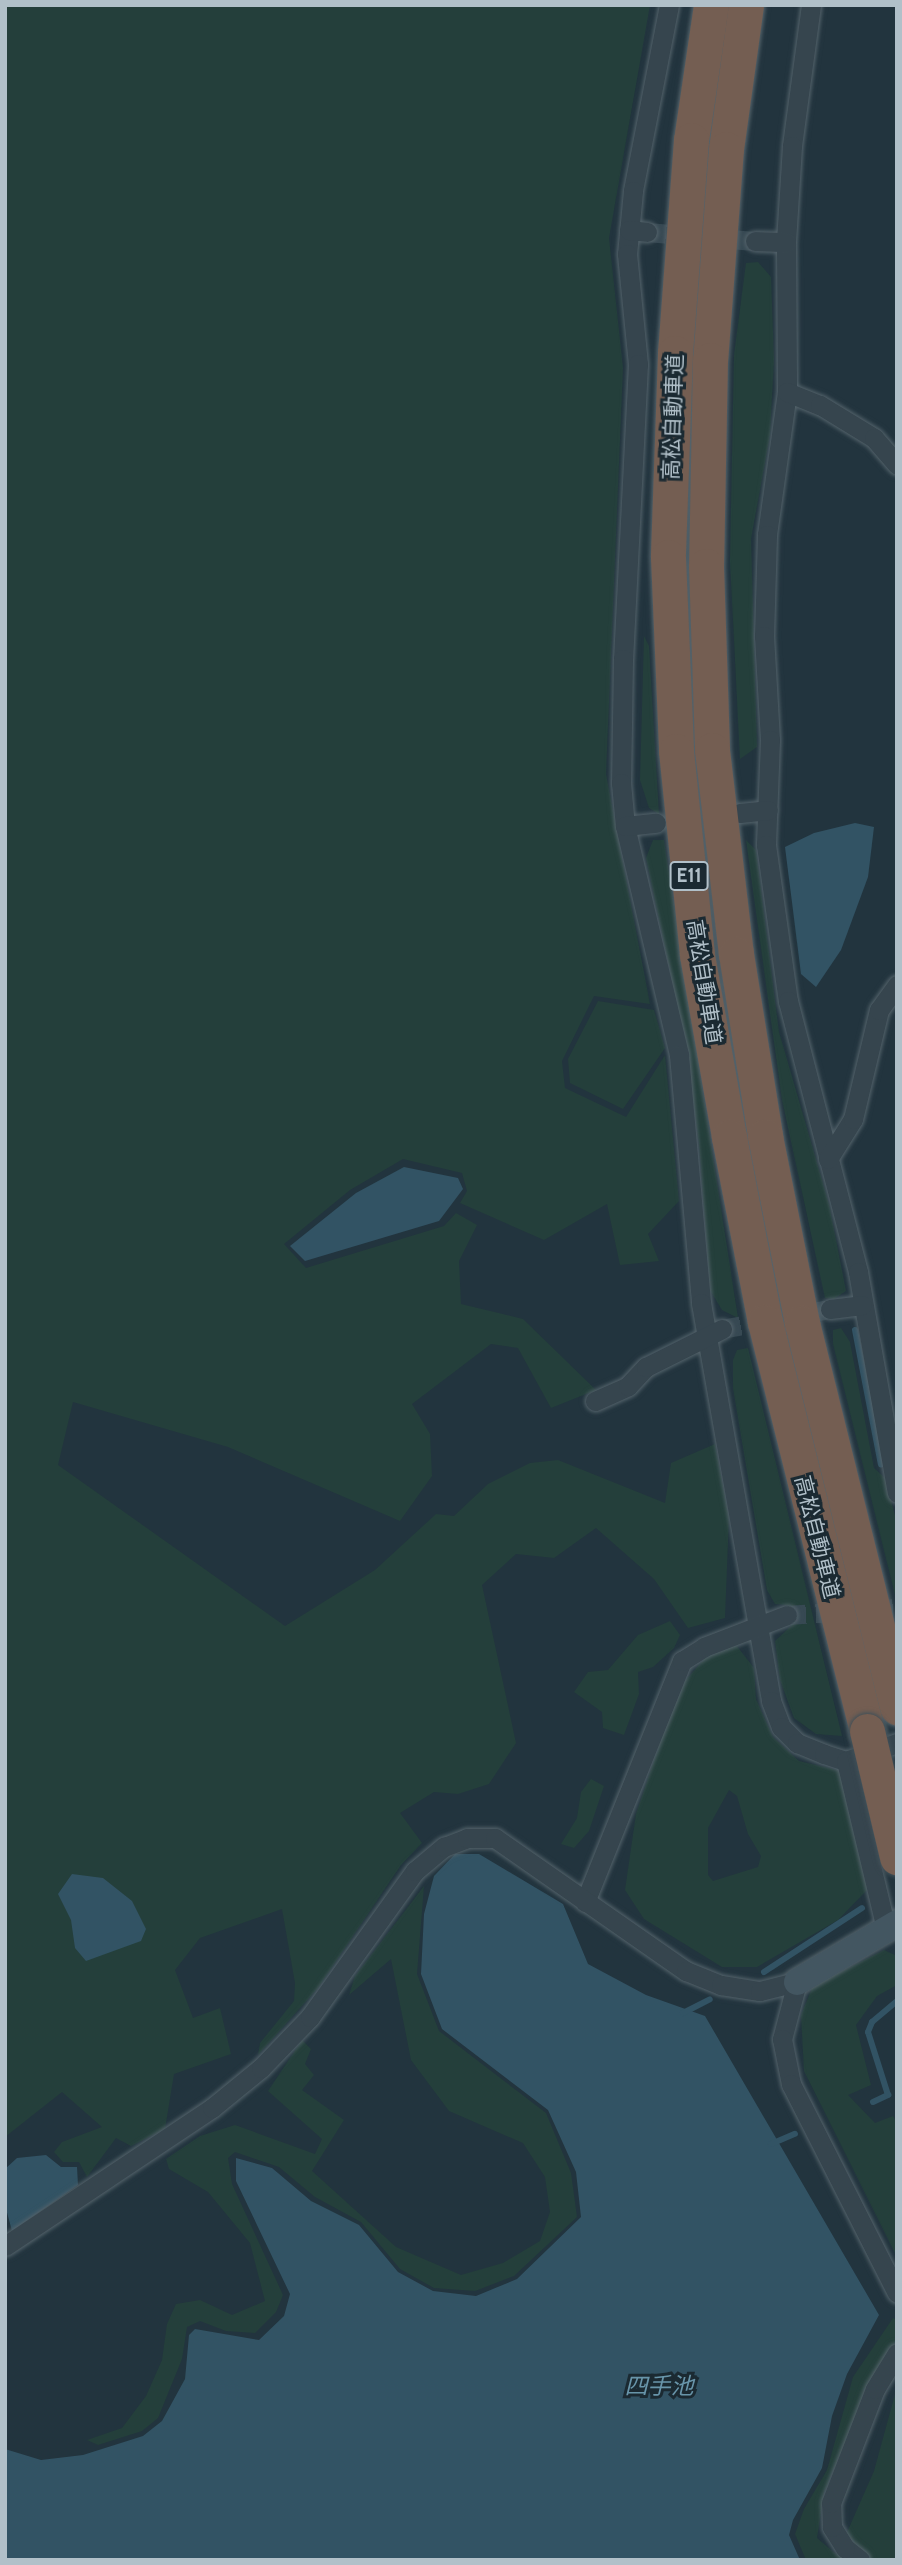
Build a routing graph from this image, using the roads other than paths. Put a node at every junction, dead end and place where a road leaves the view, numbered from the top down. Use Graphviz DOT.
graph roads {
  1 [pos="669,5"];
  2 [pos="711,5"];
  3 [pos="746,5"];
  4 [pos="811,5"];
  5 [pos="755,241"];
  6 [pos="786,242"];
  7 [pos="788,392"];
  8 [pos="897,464"];
  9 [pos="768,810"];
  10 [pos="740,813"];
  11 [pos="656,823"];
  12 [pos="625,826"];
  13 [pos="897,985"];
  14 [pos="828,1159"];
  15 [pos="862,1305"];
  16 [pos="830,1309"];
  17 [pos="715,1331"];
  18 [pos="596,1401"];
  19 [pos="893,1440"];
  20 [pos="897,1493"];
  21 [pos="787,1615"];
  22 [pos="760,1627"];
  23 [pos="897,1707"];
  24 [pos="882,1737"];
  25 [pos="846,1761"];
  26 [pos="897,1857"];
  27 [pos="585,1902"];
  28 [pos="892,1926"];
  29 [pos="797,1982"];
  30 [pos="5,2246"];
  31 [pos="897,2293"];
  32 [pos="897,2353"];
  33 [pos="860,2560"];
  1 -- 12 [label="street"];
  2 -- 24 [label="highway, 高松自動車道 / E11"];
  3 -- 23 [label="highway, 高松自動車道 / E11"];
  4 -- 6 [label="street"];
  5 -- 6 [label="street"];
  6 -- 7 [label="street"];
  7 -- 8 [label="street"];
  7 -- 9 [label="street"];
  9 -- 10 [label="street"];
  9 -- 14 [label="street"];
  11 -- 12 [label="street"];
  12 -- 17 [label="street"];
  13 -- 14 [label="street"];
  14 -- 15 [label="street"];
  15 -- 16 [label="street"];
  15 -- 19 [label="street"];
  17 -- 18 [label="street"];
  17 -- 22 [label="street"];
  19 -- 20 [label="street"];
  21 -- 22 [label="street"];
  22 -- 25 [label="street"];
  22 -- 27 [label="street"];
  24 -- 25 [label="street"];
  24 -- 26 [label="highway, 高松自動車道 / E11, bridge"];
  25 -- 28 [label="street"];
  27 -- 29 [label="street"];
  27 -- 30 [label="street"];
  28 -- 29 [label="street"];
  29 -- 31 [label="street"];
  32 -- 33 [label="street"];
}
